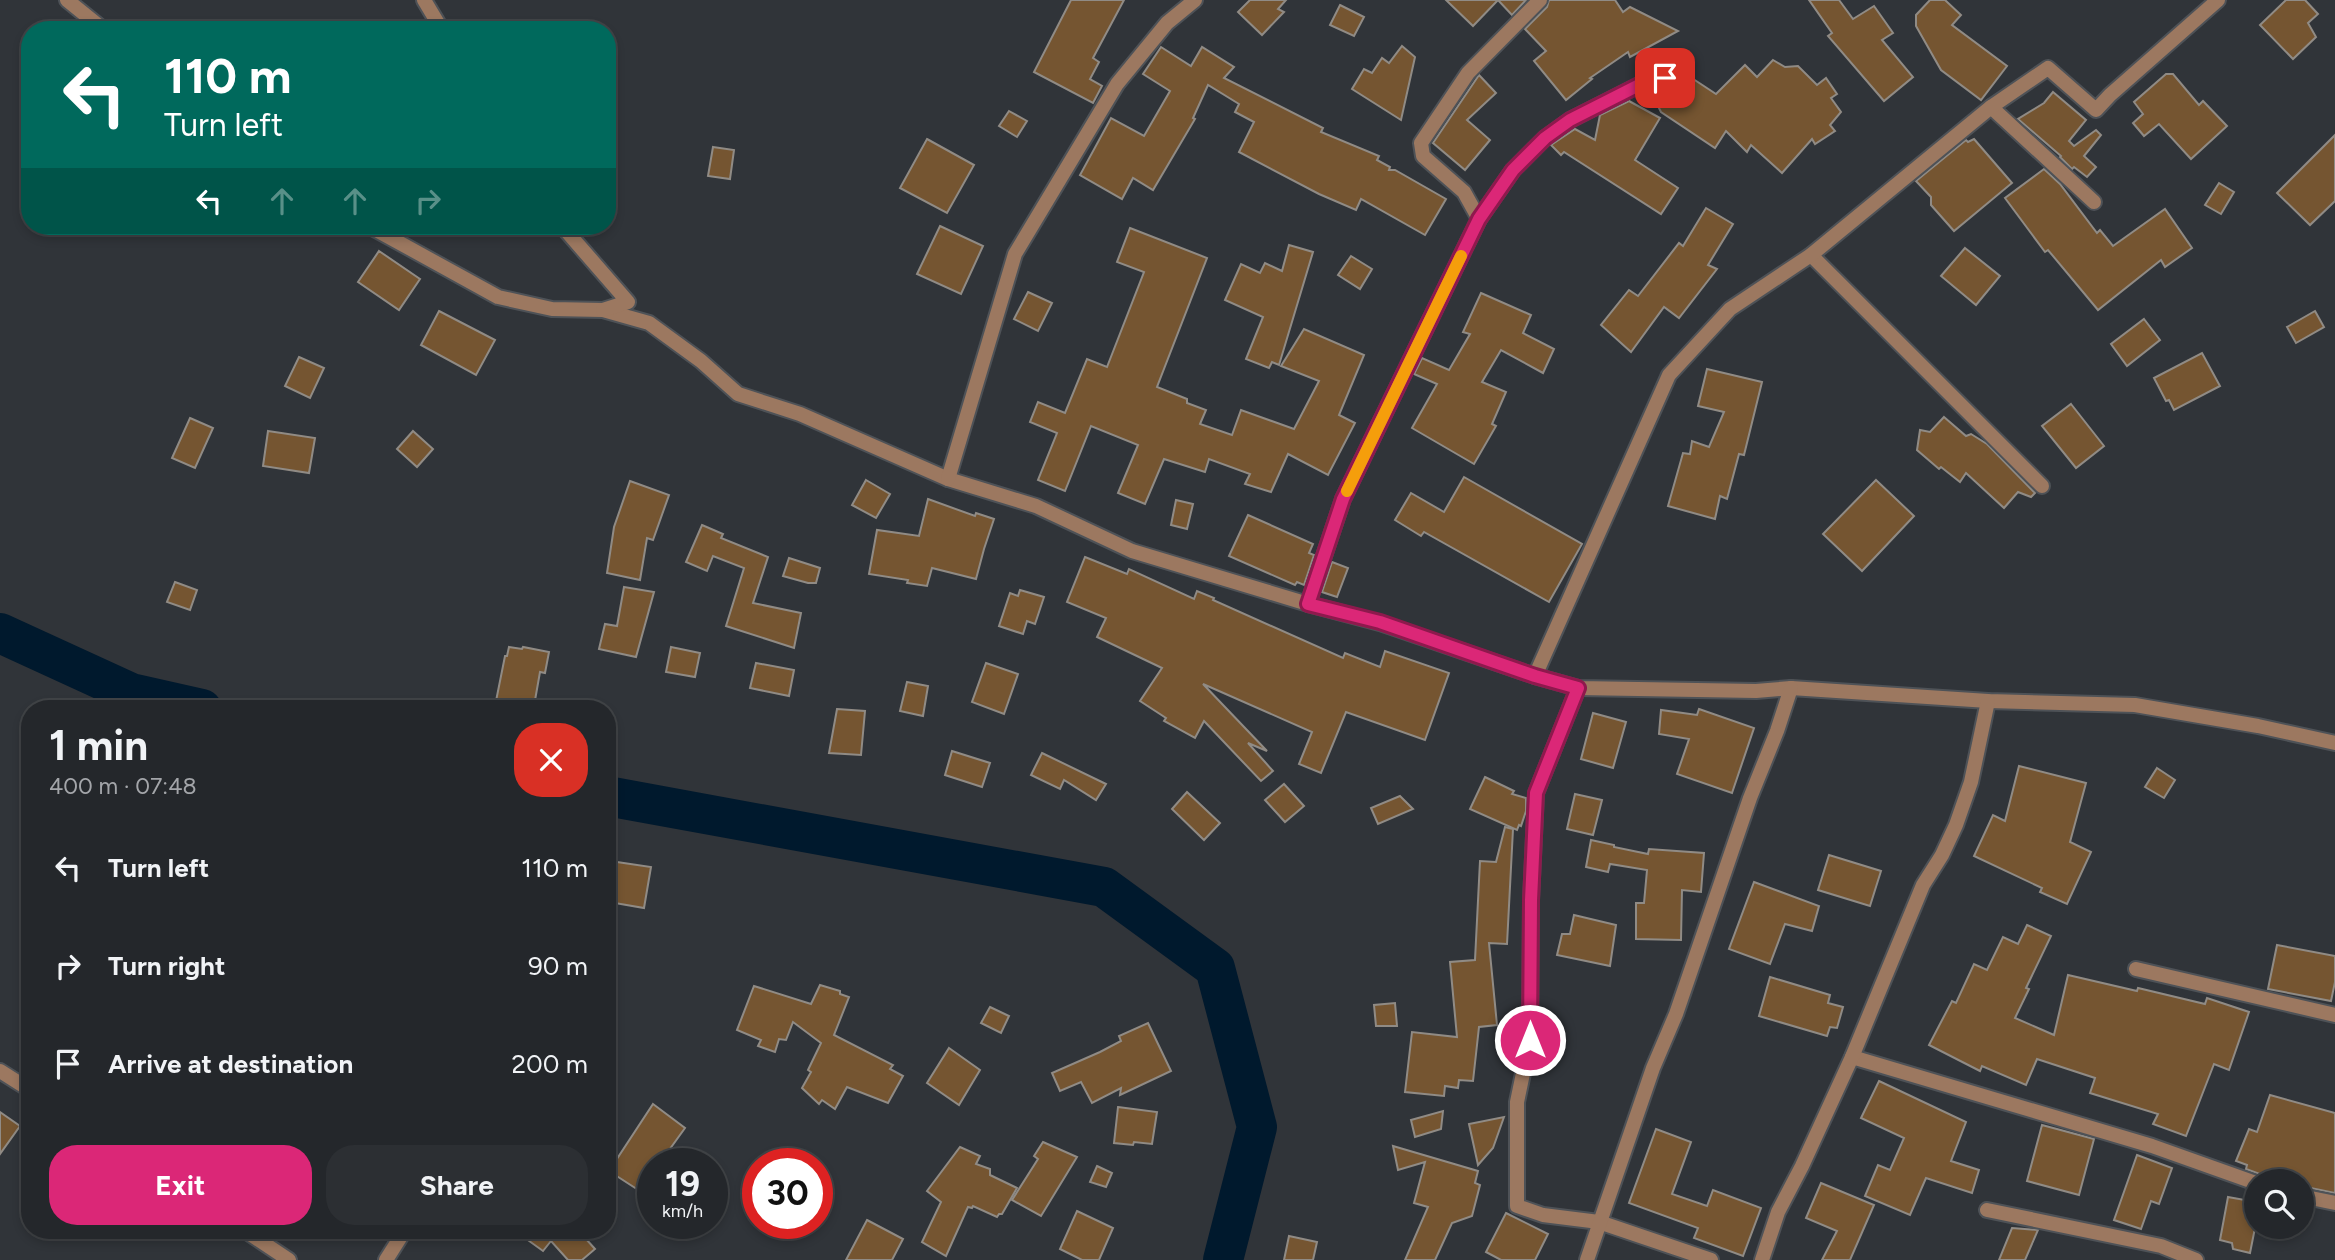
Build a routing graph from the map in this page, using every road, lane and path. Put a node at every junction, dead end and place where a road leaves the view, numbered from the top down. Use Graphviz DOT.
graph roads {
  1 [pos="67,0"];
  2 [pos="424,0"];
  3 [pos="1195,0"];
  4 [pos="1539,0"];
  5 [pos="2214,1"];
  6 [pos="93,21"];
  7 [pos="437,21"];
  8 [pos="1665,78"];
  9 [pos="1991,107"];
  10 [pos="2094,202"];
  11 [pos="1479,219"];
  12 [pos="385,235"];
  13 [pos="570,235"];
  14 [pos="1811,255"];
  15 [pos="603,310"];
  16 [pos="948,479"];
  17 [pos="2042,486"];
  18 [pos="1308,604"];
  19 [pos="1535,676"];
  20 [pos="1578,688"];
  21 [pos="1791,688"];
  22 [pos="1988,701"];
  23 [pos="2335,743"];
  24 [pos="2136,970"];
  25 [pos="2335,1015"];
  26 [pos="1852,1057"];
  27 [pos="0,1070"];
  28 [pos="21,1084"];
  29 [pos="2244,1179"];
  30 [pos="2314,1199"];
  31 [pos="2335,1203"];
  32 [pos="1987,1210"];
  33 [pos="1600,1222"];
  34 [pos="258,1239"];
  35 [pos="399,1239"];
  36 [pos="1683,1255"];
  37 [pos="289,1260"];
  38 [pos="386,1260"];
  39 [pos="1587,1260"];
  40 [pos="1711,1260"];
  41 [pos="1762,1260"];
  42 [pos="2196,1260"];
  1 -- 6 [label="street"];
  2 -- 7 [label="street"];
  3 -- 16 [label="street"];
  4 -- 11 [label="street"];
  5 -- 9 [label="street"];
  8 -- 11 [label="street"];
  9 -- 10 [label="street"];
  9 -- 14 [label="street"];
  11 -- 18 [label="street"];
  12 -- 15 [label="street"];
  13 -- 15 [label="street"];
  14 -- 17 [label="street"];
  14 -- 19 [label="street"];
  15 -- 16 [label="street"];
  16 -- 18 [label="street"];
  18 -- 19 [label="street"];
  19 -- 20 [label="street"];
  20 -- 21 [label="street"];
  20 -- 33 [label="street"];
  21 -- 22 [label="street"];
  21 -- 33 [label="street"];
  22 -- 23 [label="street"];
  22 -- 26 [label="street"];
  24 -- 25 [label="street"];
  26 -- 29 [label="street"];
  26 -- 41 [label="street"];
  27 -- 28 [label="street"];
  30 -- 31 [label="street"];
  32 -- 42 [label="street"];
  33 -- 36 [label="street"];
  33 -- 39 [label="street"];
  34 -- 37 [label="street"];
  35 -- 38 [label="street"];
  36 -- 40 [label="street"];
}
